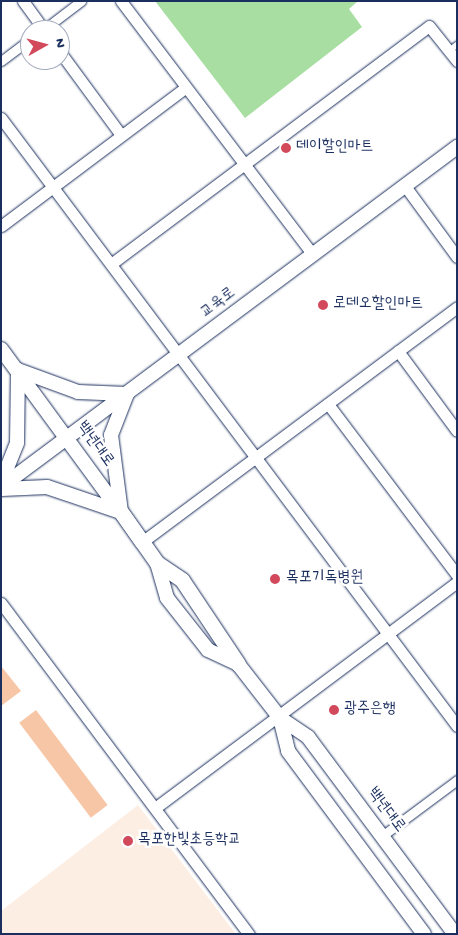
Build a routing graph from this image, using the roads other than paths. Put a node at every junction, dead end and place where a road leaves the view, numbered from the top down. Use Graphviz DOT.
graph roads {
  1 [pos="23,1"];
  2 [pos="81,1"];
  3 [pos="121,1"];
  4 [pos="36,20"];
  5 [pos="56,20"];
  6 [pos="20,47"];
  7 [pos="453,48"];
  8 [pos="1,61"];
  9 [pos="457,61"];
  10 [pos="70,66"];
  11 [pos="186,87"];
  12 [pos="1,118"];
  13 [pos="121,135"];
  14 [pos="457,147"];
  15 [pos="244,164"];
  16 [pos="404,186"];
  17 [pos="53,187"];
  18 [pos="1,226"];
  19 [pos="313,255"];
  20 [pos="457,257"];
  21 [pos="111,264"];
  22 [pos="457,307"];
  23 [pos="1,349"];
  24 [pos="398,350"];
  25 [pos="178,357"];
  26 [pos="18,370"];
  27 [pos="127,394"];
  28 [pos="328,404"];
  29 [pos="457,431"];
  30 [pos="67,439"];
  31 [pos="255,458"];
  32 [pos="1,483"];
  33 [pos="1,488"];
  34 [pos="121,512"];
  35 [pos="142,542"];
  36 [pos="157,563"];
  37 [pos="457,575"];
  38 [pos="457,582"];
  39 [pos="1,603"];
  40 [pos="387,634"];
  41 [pos="238,664"];
  42 [pos="280,718"];
  43 [pos="457,726"];
  44 [pos="457,780"];
  45 [pos="155,808"];
  46 [pos="382,836"];
  47 [pos="248,933"];
  48 [pos="424,934"];
  49 [pos="455,934"];
  1 -- 4 [label="street"];
  2 -- 5 [label="street"];
  3 -- 11 [label="street"];
  6 -- 8 [label="street"];
  7 -- 9 [label="street"];
  7 -- 15 [label="street"];
  10 -- 13 [label="street"];
  11 -- 13 [label="street"];
  11 -- 15 [label="street"];
  12 -- 17 [label="street"];
  13 -- 17 [label="street"];
  14 -- 16 [label="street, 교육로"];
  15 -- 19 [label="street"];
  15 -- 21 [label="street"];
  16 -- 19 [label="street, 교육로"];
  16 -- 20 [label="street"];
  17 -- 18 [label="street"];
  17 -- 21 [label="street"];
  19 -- 25 [label="street, 교육로"];
  21 -- 25 [label="street"];
  22 -- 24 [label="street"];
  23 -- 26 [label="street, 백년대로"];
  24 -- 28 [label="street"];
  24 -- 29 [label="street"];
  25 -- 27 [label="street, 교육로"];
  25 -- 31 [label="street"];
  26 -- 27 [label="street"];
  26 -- 30 [label="street, 백년대로"];
  26 -- 32 [label="street"];
  27 -- 30 [label="street, 교육로"];
  27 -- 34 [label="street"];
  28 -- 31 [label="street"];
  28 -- 37 [label="street"];
  30 -- 33 [label="street, 교육로"];
  30 -- 34 [label="street, 백년대로"];
  31 -- 35 [label="street"];
  31 -- 40 [label="street"];
  33 -- 34 [label="street"];
  34 -- 35 [label="main road, 백년대로"];
  35 -- 36 [label="main road, 백년대로"];
  36 -- 41 [label="main road, 백년대로"];
  36 -- 41 [label="street, 백년대로"];
  38 -- 40 [label="street"];
  39 -- 45 [label="street"];
  40 -- 42 [label="street"];
  40 -- 43 [label="street"];
  41 -- 42 [label="street, 백년대로"];
  42 -- 45 [label="street"];
  42 -- 46 [label="street, 백년대로"];
  42 -- 48 [label="street, 백년대로"];
  44 -- 46 [label="street"];
  45 -- 47 [label="street"];
  46 -- 49 [label="street, 백년대로"];
}
